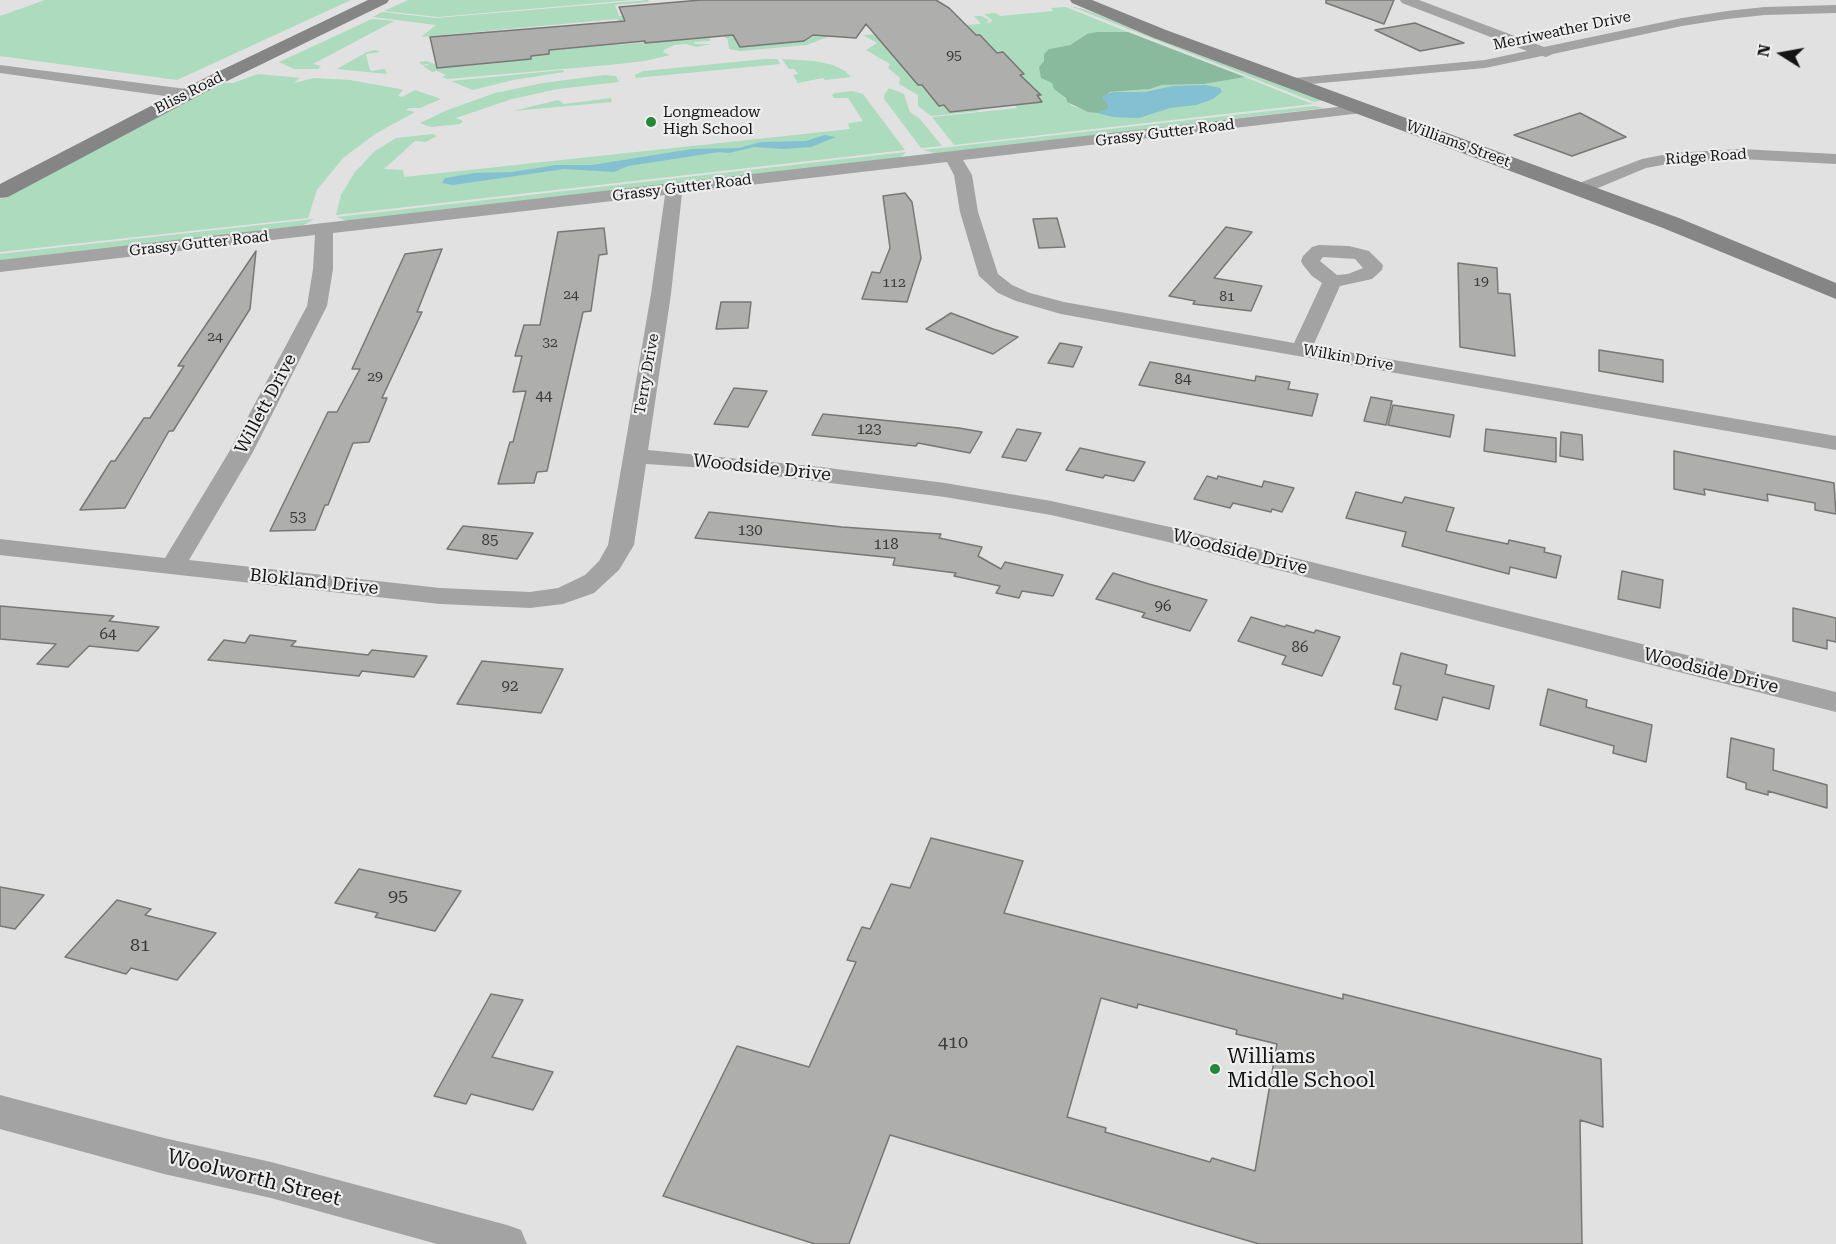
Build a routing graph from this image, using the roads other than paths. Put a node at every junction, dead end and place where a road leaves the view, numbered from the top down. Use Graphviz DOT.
graph roads {
  1 [pos="381,0"];
  2 [pos="1078,0"];
  3 [pos="1407,0"];
  4 [pos="1699,2"];
  5 [pos="1836,9"];
  6 [pos="1727,15"];
  7 [pos="1546,53"];
  8 [pos="0,69"];
  9 [pos="1294,83"];
  10 [pos="186,94"];
  11 [pos="1364,109"];
  12 [pos="953,157"];
  13 [pos="1836,159"];
  14 [pos="674,189"];
  15 [pos="1581,189"];
  16 [pos="0,192"];
  17 [pos="324,230"];
  18 [pos="0,266"];
  19 [pos="1332,280"];
  20 [pos="1836,292"];
  21 [pos="1301,350"];
  22 [pos="1836,444"];
  23 [pos="634,456"];
  24 [pos="0,547"];
  25 [pos="615,558"];
  26 [pos="173,566"];
  27 [pos="1836,702"];
  28 [pos="0,1112"];
  29 [pos="507,1244"];
  1 -- 10 [label="main road, Bliss Road"];
  2 -- 9 [label="main road, Williams Street"];
  3 -- 7 [label="street"];
  4 -- 6 [label="street"];
  5 -- 6 [label="street, Merriweather Drive"];
  6 -- 7 [label="street, Merriweather Drive"];
  7 -- 9 [label="street, Merriweather Drive"];
  8 -- 10 [label="street"];
  9 -- 11 [label="main road, Williams Street"];
  10 -- 16 [label="main road, Bliss Road"];
  11 -- 12 [label="street, Grassy Gutter Road"];
  11 -- 15 [label="main road, Williams Street"];
  12 -- 14 [label="street, Grassy Gutter Road"];
  12 -- 21 [label="street, Wilkin Drive"];
  13 -- 15 [label="street, Ridge Road"];
  14 -- 17 [label="street, Grassy Gutter Road"];
  14 -- 23 [label="street, Terry Drive"];
  15 -- 20 [label="main road, Williams Street"];
  17 -- 18 [label="street, Grassy Gutter Road"];
  17 -- 26 [label="street, Willett Drive"];
  19 -- 21 [label="street"];
  21 -- 22 [label="street, Wilkin Drive"];
  23 -- 25 [label="street, Terry Drive"];
  23 -- 27 [label="street, Woodside Drive"];
  24 -- 26 [label="street, Blokland Drive"];
  25 -- 26 [label="street, Blokland Drive"];
  28 -- 29 [label="street, Woolworth Street"];
}
